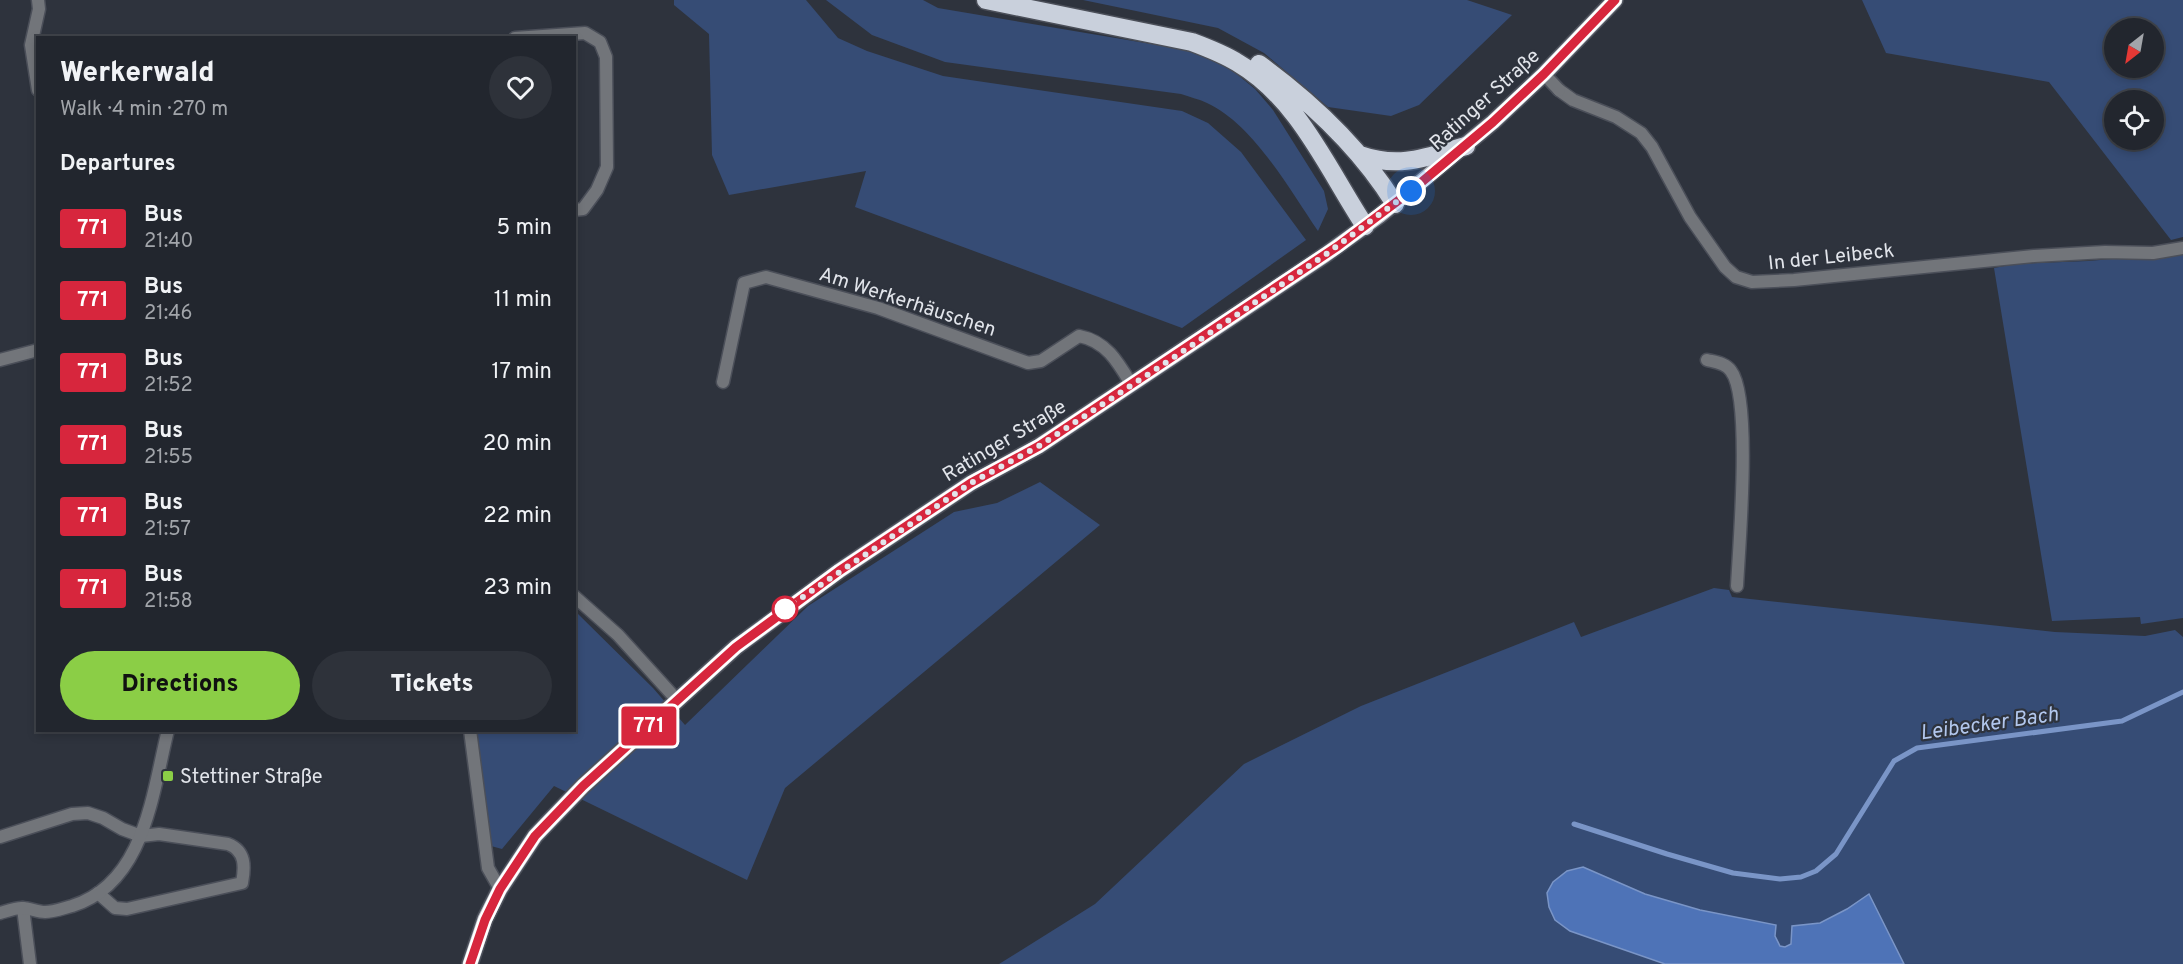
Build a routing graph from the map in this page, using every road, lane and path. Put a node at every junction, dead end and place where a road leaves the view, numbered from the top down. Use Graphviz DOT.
graph roads {
  1 [pos="38,0"];
  2 [pos="986,0"];
  3 [pos="1033,0"];
  4 [pos="1615,0"];
  5 [pos="543,36"];
  6 [pos="1544,74"];
  7 [pos="36,77"];
  8 [pos="1466,146"];
  9 [pos="1360,155"];
  10 [pos="1395,204"];
  11 [pos="576,210"];
  12 [pos="1365,226"];
  13 [pos="2183,248"];
  14 [pos="36,351"];
  15 [pos="0,360"];
  16 [pos="1707,360"];
  17 [pos="723,382"];
  18 [pos="1131,384"];
  19 [pos="1737,586"];
  20 [pos="576,598"];
  21 [pos="677,700"];
  22 [pos="167,732"];
  23 [pos="471,732"];
  24 [pos="141,836"];
  25 [pos="0,837"];
  26 [pos="500,889"];
  27 [pos="98,893"];
  28 [pos="23,908"];
  29 [pos="0,913"];
  30 [pos="30,964"];
  31 [pos="470,964"];
  1 -- 7 [label="street"];
  2 -- 12 [label="highway"];
  3 -- 9 [label="highway"];
  4 -- 6 [label="main road, Ratinger Straße"];
  5 -- 11 [label="street"];
  6 -- 8 [label="main road, Ratinger Straße"];
  6 -- 13 [label="street, In der Leibeck"];
  8 -- 9 [label="highway"];
  8 -- 10 [label="main road, Ratinger Straße"];
  9 -- 10 [label="highway"];
  10 -- 12 [label="main road, Ratinger Straße"];
  12 -- 18 [label="main road, Ratinger Straße"];
  14 -- 15 [label="street"];
  16 -- 19 [label="street"];
  17 -- 18 [label="street, Am Werkerhäuschen"];
  18 -- 21 [label="main road, Ratinger Straße"];
  20 -- 21 [label="street"];
  21 -- 26 [label="main road, Ratinger Straße"];
  22 -- 24 [label="street"];
  23 -- 26 [label="street"];
  24 -- 25 [label="street"];
  24 -- 27 [label="street"];
  24 -- 27 [label="street"];
  26 -- 31 [label="main road, Ratinger Straße"];
  27 -- 28 [label="street"];
  28 -- 29 [label="street"];
  28 -- 30 [label="street"];
}
